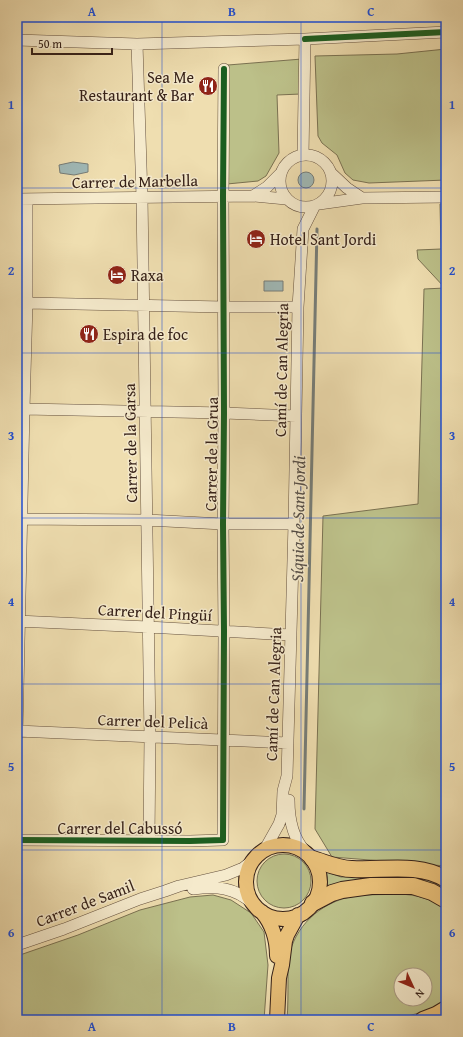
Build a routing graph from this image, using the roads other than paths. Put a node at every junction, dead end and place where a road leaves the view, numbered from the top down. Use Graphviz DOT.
graph roads {
  1 [pos="446,32"];
  2 [pos="305,39"];
  3 [pos="17,40"];
  4 [pos="137,44"];
  5 [pos="224,69"];
  6 [pos="303,155"];
  7 [pos="331,173"];
  8 [pos="280,174"];
  9 [pos="223,196"];
  10 [pos="254,196"];
  11 [pos="142,197"];
  12 [pos="446,197"];
  13 [pos="362,198"];
  14 [pos="22,199"];
  15 [pos="288,201"];
  16 [pos="316,205"];
  17 [pos="303,229"];
  18 [pos="27,303"];
  19 [pos="144,305"];
  20 [pos="224,307"];
  21 [pos="298,307"];
  22 [pos="24,409"];
  23 [pos="145,411"];
  24 [pos="224,413"];
  25 [pos="296,416"];
  26 [pos="19,519"];
  27 [pos="147,520"];
  28 [pos="223,524"];
  29 [pos="294,524"];
  30 [pos="18,621"];
  31 [pos="148,627"];
  32 [pos="224,631"];
  33 [pos="291,635"];
  34 [pos="17,731"];
  35 [pos="17,735"];
  36 [pos="150,737"];
  37 [pos="224,740"];
  38 [pos="288,743"];
  39 [pos="287,776"];
  40 [pos="17,840"];
  41 [pos="150,840"];
  42 [pos="223,840"];
  43 [pos="265,849"];
  44 [pos="309,855"];
  45 [pos="252,861"];
  46 [pos="446,879"];
  47 [pos="165,892"];
  48 [pos="446,900"];
  49 [pos="313,903"];
  50 [pos="257,908"];
  51 [pos="298,915"];
  52 [pos="17,945"];
  53 [pos="279,978"];
  54 [pos="446,1009"];
  55 [pos="277,1020"];
  56 [pos="423,1020"];
  1 -- 2 [label="street"];
  2 -- 4 [label="street"];
  2 -- 6 [label="street"];
  3 -- 4 [label="street"];
  4 -- 11 [label="street, Carrer de la Garsa"];
  5 -- 9 [label="street, Carrer de la Grua"];
  6 -- 7 [label="street"];
  6 -- 8 [label="street"];
  7 -- 13 [label="street"];
  7 -- 16 [label="street"];
  8 -- 10 [label="street"];
  8 -- 15 [label="street"];
  9 -- 10 [label="street, Carrer de Marbella"];
  9 -- 11 [label="street, Carrer de Marbella"];
  9 -- 20 [label="street, Carrer de la Grua"];
  10 -- 15 [label="street, Carrer de Marbella"];
  11 -- 14 [label="street, Carrer de Marbella"];
  11 -- 19 [label="street, Carrer de la Garsa"];
  12 -- 13 [label="street"];
  13 -- 16 [label="street"];
  14 -- 18 [label="street"];
  15 -- 16 [label="street"];
  15 -- 17 [label="street"];
  16 -- 17 [label="street"];
  17 -- 21 [label="street, Camí de Can Alegria"];
  18 -- 19 [label="street"];
  18 -- 22 [label="street"];
  19 -- 20 [label="street"];
  19 -- 23 [label="street, Carrer de la Garsa"];
  20 -- 21 [label="street"];
  20 -- 24 [label="street, Carrer de la Grua"];
  21 -- 25 [label="street, Camí de Can Alegria"];
  22 -- 23 [label="street"];
  22 -- 26 [label="street"];
  23 -- 24 [label="street"];
  23 -- 27 [label="street, Carrer de la Garsa"];
  24 -- 25 [label="street"];
  24 -- 28 [label="street, Carrer de la Grua"];
  25 -- 29 [label="street, Camí de Can Alegria"];
  26 -- 27 [label="street"];
  26 -- 30 [label="street"];
  27 -- 28 [label="street"];
  27 -- 31 [label="street, Carrer de la Garsa"];
  28 -- 29 [label="street"];
  28 -- 32 [label="street, Carrer de la Grua"];
  29 -- 33 [label="street, Camí de Can Alegria"];
  30 -- 31 [label="street, Carrer del Pingüí"];
  30 -- 34 [label="street"];
  31 -- 32 [label="street, Carrer del Pingüí"];
  31 -- 36 [label="street, Carrer de la Garsa"];
  32 -- 33 [label="street, Carrer del Pingüí"];
  32 -- 37 [label="street, Carrer de la Grua"];
  33 -- 38 [label="street, Camí de Can Alegria"];
  34 -- 35 [label="street"];
  34 -- 36 [label="street, Carrer del Pelicà"];
  36 -- 37 [label="street, Carrer del Pelicà"];
  36 -- 41 [label="street, Carrer de la Garsa"];
  37 -- 38 [label="street, Carrer del Pelicà"];
  37 -- 42 [label="street, Carrer de la Grua"];
  38 -- 39 [label="street, Camí de Can Alegria"];
  39 -- 43 [label="street, Camí de Can Alegria"];
  39 -- 44 [label="street, Camí de Can Alegria"];
  40 -- 41 [label="street, Carrer del Cabussó"];
  41 -- 42 [label="street, Carrer del Cabussó"];
  43 -- 44 [label="main road"];
  43 -- 45 [label="main road"];
  44 -- 46 [label="highway"];
  44 -- 49 [label="main road"];
  45 -- 47 [label="street, Carrer de Samil"];
  45 -- 50 [label="main road"];
  47 -- 50 [label="street, Carrer de Samil"];
  47 -- 52 [label="street, Carrer de Samil"];
  48 -- 49 [label="highway"];
  49 -- 51 [label="main road"];
  50 -- 51 [label="main road"];
  50 -- 53 [label="main road"];
  51 -- 53 [label="main road"];
  53 -- 55 [label="main road"];
  54 -- 56 [label="highway"];
}
